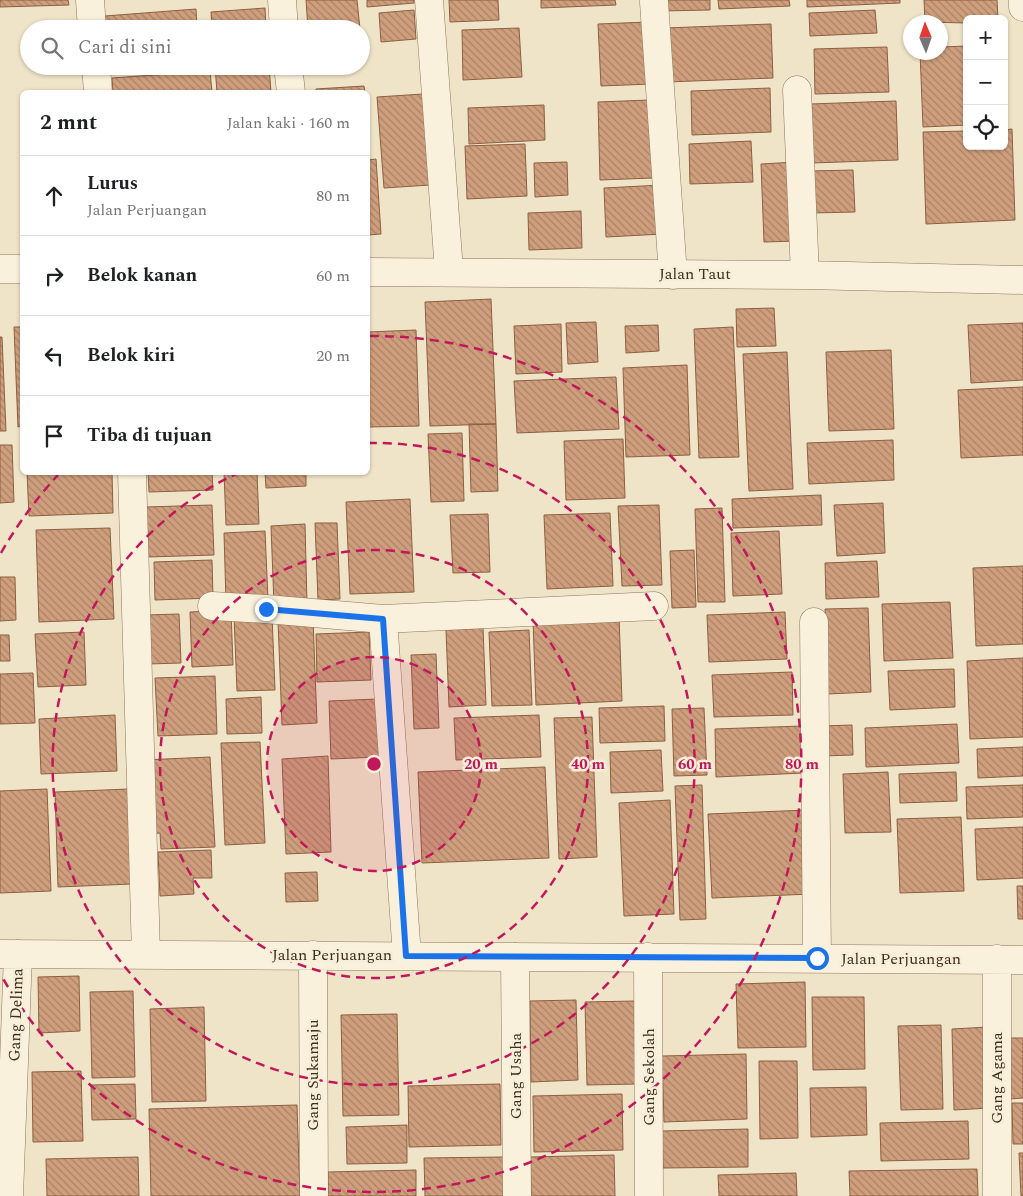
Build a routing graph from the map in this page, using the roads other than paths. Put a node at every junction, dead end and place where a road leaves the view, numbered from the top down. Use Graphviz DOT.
graph roads {
  1 [pos="90,0"];
  2 [pos="282,0"];
  3 [pos="429,0"];
  4 [pos="1023,0"];
  5 [pos="654,2"];
  6 [pos="1023,7"];
  7 [pos="91,20"];
  8 [pos="283,20"];
  9 [pos="97,75"];
  10 [pos="289,75"];
  11 [pos="98,90"];
  12 [pos="291,90"];
  13 [pos="797,90"];
  14 [pos="0,268"];
  15 [pos="20,269"];
  16 [pos="449,271"];
  17 [pos="370,272"];
  18 [pos="673,274"];
  19 [pos="806,275"];
  20 [pos="1023,280"];
  21 [pos="132,475"];
  22 [pos="212,606"];
  23 [pos="654,606"];
  24 [pos="383,619"];
  25 [pos="814,622"];
  26 [pos="9,954"];
  27 [pos="146,954"];
  28 [pos="313,955"];
  29 [pos="406,956"];
  30 [pos="515,957"];
  31 [pos="648,957"];
  32 [pos="817,958"];
  33 [pos="1010,960"];
  34 [pos="9,1196"];
  35 [pos="314,1196"];
  36 [pos="516,1196"];
  37 [pos="649,1196"];
  38 [pos="997,1196"];
  1 -- 7 [label="street"];
  2 -- 8 [label="street"];
  3 -- 16 [label="street"];
  4 -- 6 [label="street"];
  5 -- 18 [label="street"];
  9 -- 11 [label="street"];
  10 -- 12 [label="street"];
  13 -- 19 [label="street"];
  14 -- 15 [label="street"];
  16 -- 17 [label="street, Jalan Taut"];
  16 -- 18 [label="street, Jalan Taut"];
  18 -- 19 [label="street, Jalan Taut"];
  19 -- 20 [label="street, Jalan Taut"];
  21 -- 27 [label="street"];
  22 -- 24 [label="street"];
  23 -- 24 [label="street"];
  24 -- 29 [label="street"];
  25 -- 32 [label="street"];
  26 -- 27 [label="street, Jalan Perjuangan"];
  26 -- 34 [label="street, Gang Delima"];
  27 -- 28 [label="street, Jalan Perjuangan"];
  28 -- 29 [label="street, Jalan Perjuangan"];
  28 -- 35 [label="street, Gang Sukamaju"];
  29 -- 30 [label="street, Jalan Perjuangan"];
  30 -- 31 [label="street, Jalan Perjuangan"];
  30 -- 36 [label="street, Gang Usaha"];
  31 -- 32 [label="street, Jalan Perjuangan"];
  31 -- 37 [label="street, Gang Sekolah"];
  32 -- 33 [label="street, Jalan Perjuangan"];
  33 -- 38 [label="street, Gang Agama"];
}
